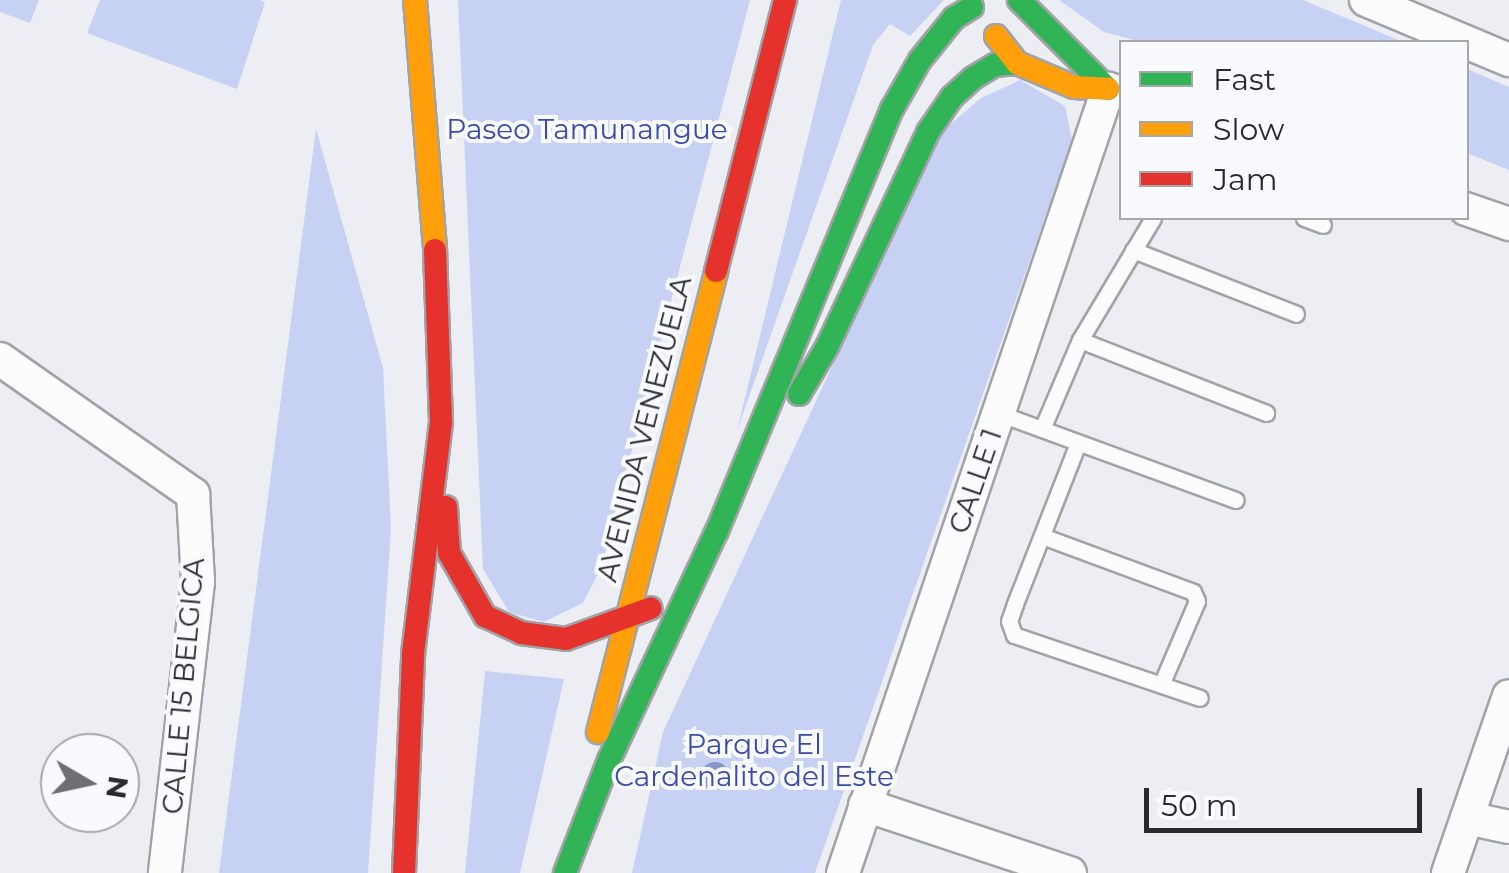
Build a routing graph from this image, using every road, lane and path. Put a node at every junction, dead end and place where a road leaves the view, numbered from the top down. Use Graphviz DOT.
graph roads {
  1 [pos="415,0"];
  2 [pos="786,0"];
  3 [pos="1020,0"];
  4 [pos="1366,0"];
  5 [pos="971,3"];
  6 [pos="1461,40"];
  7 [pos="1469,43"];
  8 [pos="1509,60"];
  9 [pos="1017,63"];
  10 [pos="1115,91"];
  11 [pos="1469,211"];
  12 [pos="1153,220"];
  13 [pos="1309,220"];
  14 [pos="1509,224"];
  15 [pos="1323,225"];
  16 [pos="1133,250"];
  17 [pos="1296,314"];
  18 [pos="1080,340"];
  19 [pos="0,359"];
  20 [pos="1266,412"];
  21 [pos="998,413"];
  22 [pos="441,422"];
  23 [pos="1042,429"];
  24 [pos="1078,443"];
  25 [pos="1236,500"];
  26 [pos="717,531"];
  27 [pos="1042,536"];
  28 [pos="688,592"];
  29 [pos="626,618"];
  30 [pos="1161,685"];
  31 [pos="1509,696"];
  32 [pos="1200,698"];
  33 [pos="1502,737"];
  34 [pos="864,805"];
  35 [pos="1467,818"];
  36 [pos="1509,827"];
  37 [pos="164,873"];
  38 [pos="404,873"];
  39 [pos="564,873"];
  40 [pos="843,873"];
  41 [pos="1070,873"];
  42 [pos="1448,873"];
  1 -- 22 [label="main road"];
  2 -- 29 [label="main road, AVENIDA VENEZUELA"];
  3 -- 10 [label="main road"];
  4 -- 6 [label="street"];
  5 -- 9 [label="main road"];
  5 -- 26 [label="main road"];
  7 -- 8 [label="street"];
  9 -- 10 [label="main road"];
  9 -- 26 [label="main road"];
  10 -- 21 [label="street, CALLE 1"];
  11 -- 14 [label="street"];
  12 -- 16 [label="lane"];
  13 -- 15 [label="lane"];
  16 -- 17 [label="lane"];
  16 -- 18 [label="lane"];
  18 -- 20 [label="lane"];
  18 -- 23 [label="lane"];
  19 -- 37 [label="street, CALLE 15 BELGICA"];
  21 -- 23 [label="lane"];
  21 -- 34 [label="street, CALLE 1"];
  22 -- 29 [label="main road"];
  22 -- 38 [label="main road"];
  23 -- 24 [label="lane"];
  24 -- 25 [label="lane"];
  24 -- 27 [label="lane"];
  26 -- 28 [label="main road"];
  27 -- 30 [label="lane"];
  27 -- 30 [label="lane"];
  28 -- 29 [label="main road"];
  28 -- 39 [label="main road"];
  29 -- 39 [label="main road, AVENIDA VENEZUELA"];
  30 -- 32 [label="lane"];
  31 -- 33 [label="street"];
  33 -- 35 [label="street"];
  34 -- 40 [label="street, CALLE 1"];
  34 -- 41 [label="street"];
  35 -- 36 [label="street"];
  35 -- 42 [label="street"];
}
